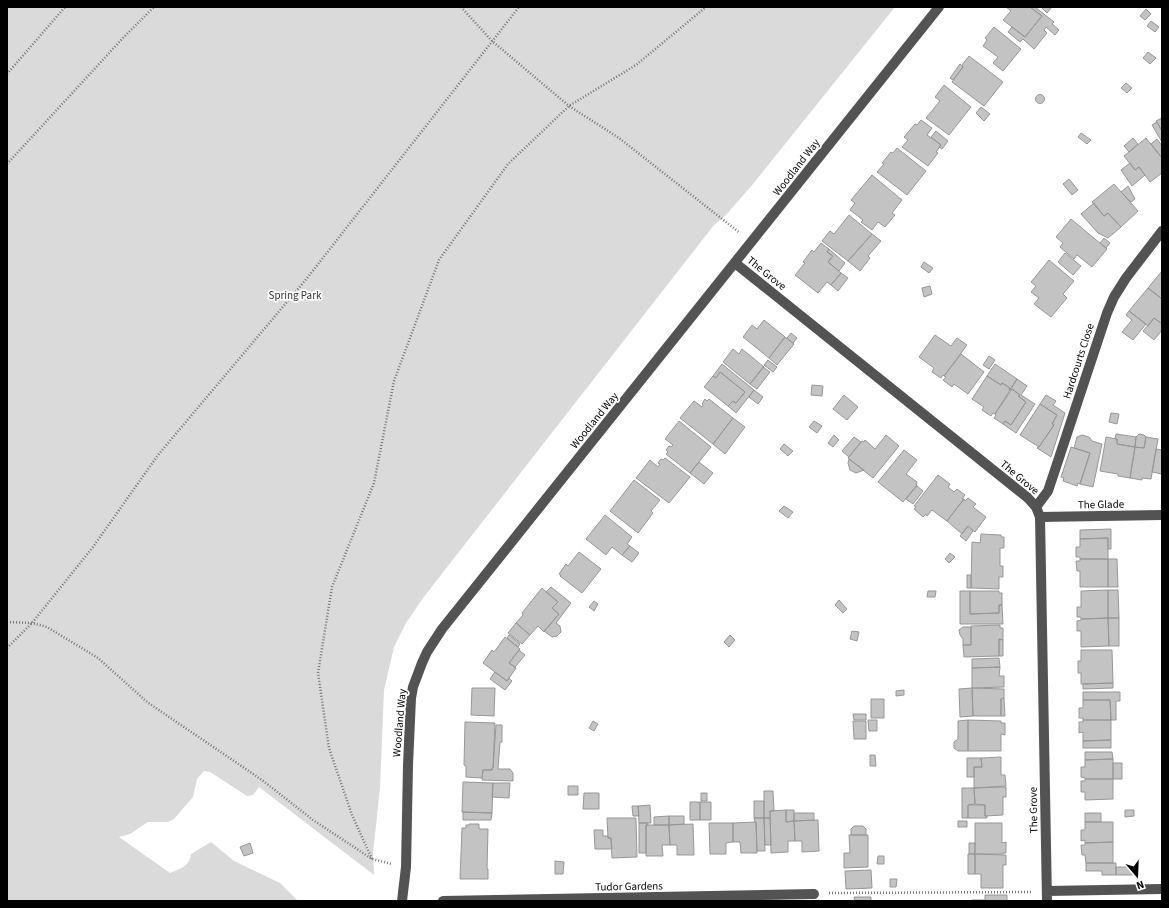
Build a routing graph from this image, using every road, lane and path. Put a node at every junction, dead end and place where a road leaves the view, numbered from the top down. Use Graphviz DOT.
graph roads {
  1 [pos="65,7"];
  2 [pos="154,7"];
  3 [pos="461,7"];
  4 [pos="519,7"];
  5 [pos="706,7"];
  6 [pos="939,7"];
  7 [pos="492,41"];
  8 [pos="7,74"];
  9 [pos="569,106"];
  10 [pos="7,164"];
  11 [pos="1162,231"];
  12 [pos="752,242"];
  13 [pos="735,263"];
  14 [pos="1036,507"];
  15 [pos="1162,516"];
  16 [pos="1040,517"];
  17 [pos="7,622"];
  18 [pos="32,623"];
  19 [pos="7,648"];
  20 [pos="372,859"];
  21 [pos="406,867"];
  22 [pos="1162,889"];
  23 [pos="814,894"];
  24 [pos="1047,896"];
  25 [pos="402,901"];
  26 [pos="443,901"];
  1 -- 8 [label="path"];
  2 -- 10 [label="path"];
  3 -- 7 [label="path"];
  4 -- 7 [label="path"];
  5 -- 9 [label="path"];
  6 -- 12 [label="street, Woodland Way"];
  7 -- 9 [label="path"];
  7 -- 18 [label="path"];
  9 -- 12 [label="path"];
  9 -- 20 [label="path"];
  11 -- 14 [label="street, Hardcourts Close"];
  12 -- 13 [label="street, Woodland Way"];
  13 -- 14 [label="street, The Grove"];
  13 -- 21 [label="street, Woodland Way"];
  14 -- 16 [label="street, The Grove"];
  15 -- 16 [label="street, The Glade"];
  16 -- 24 [label="street, The Grove"];
  17 -- 18 [label="path"];
  18 -- 19 [label="path"];
  18 -- 20 [label="path"];
  20 -- 21 [label="path"];
  21 -- 25 [label="street, Woodland Way"];
  22 -- 24 [label="street"];
  23 -- 24 [label="path"];
  23 -- 26 [label="street, Tudor Gardens"];
}
